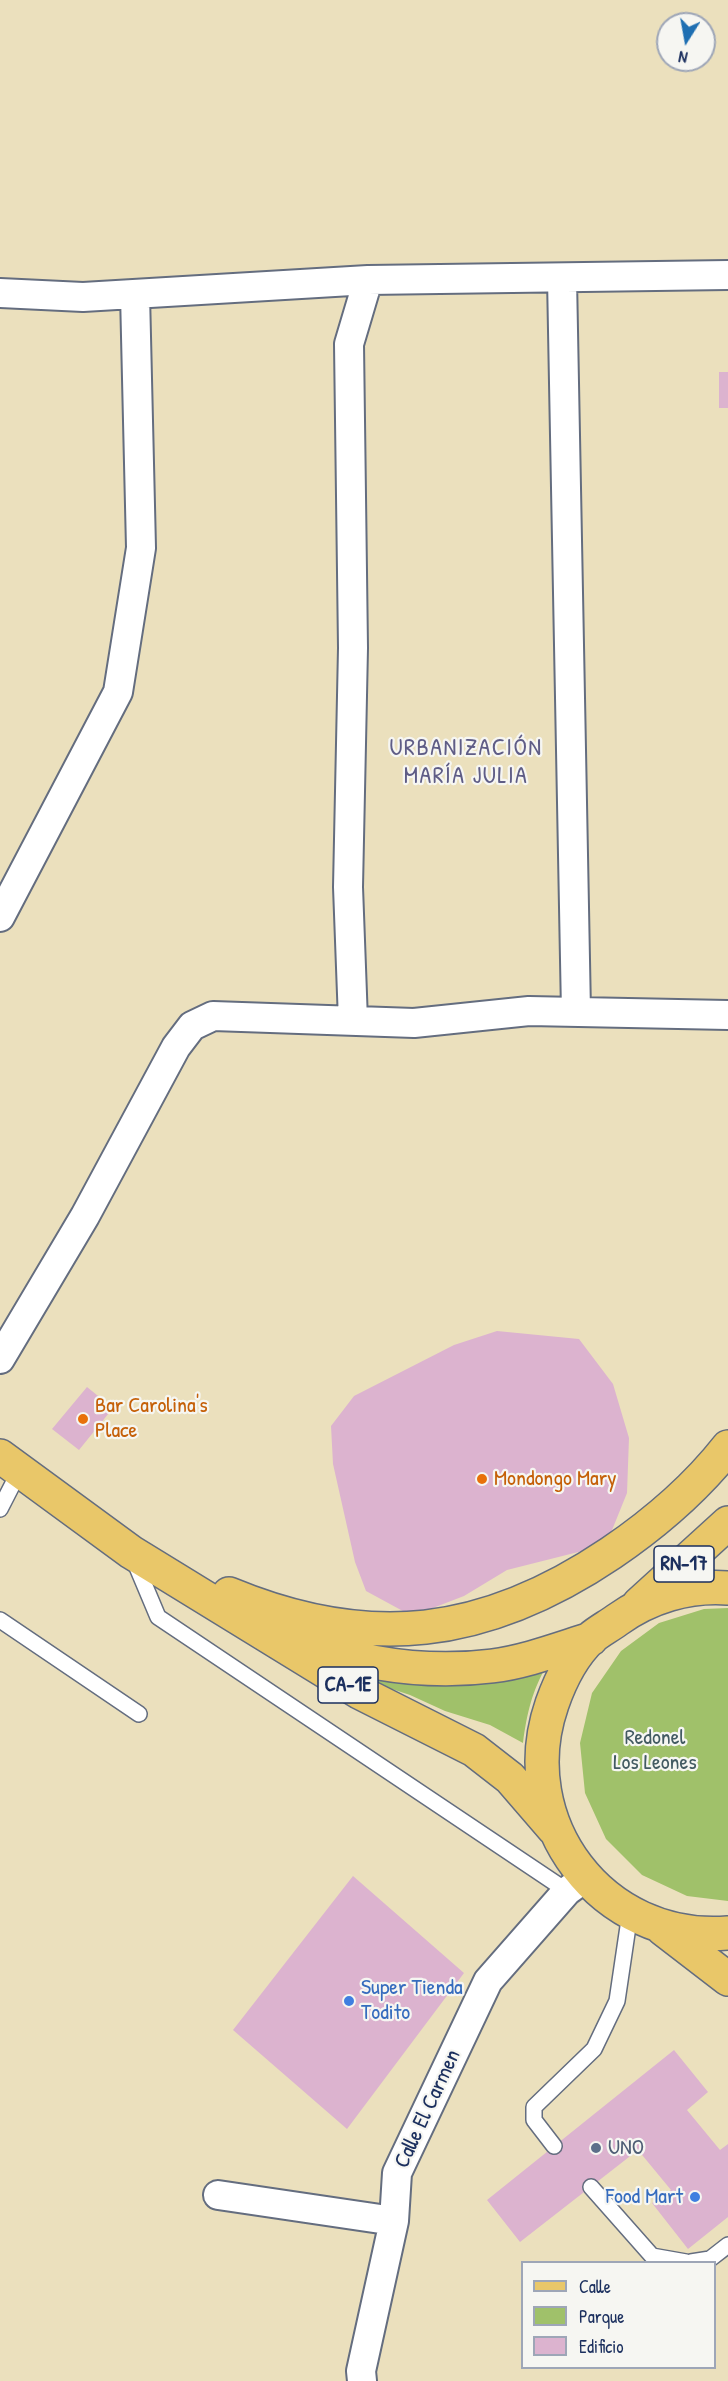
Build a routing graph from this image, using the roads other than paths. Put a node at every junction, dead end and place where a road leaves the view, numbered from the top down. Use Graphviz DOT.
graph roads {
  1 [pos="728,275"];
  2 [pos="561,278"];
  3 [pos="368,280"];
  4 [pos="0,293"];
  5 [pos="135,294"];
  6 [pos="0,917"];
  7 [pos="576,1012"];
  8 [pos="728,1015"];
  9 [pos="353,1021"];
  10 [pos="0,1359"];
  11 [pos="728,1447"];
  12 [pos="10,1463"];
  13 [pos="0,1509"];
  14 [pos="728,1523"];
  15 [pos="131,1552"];
  16 [pos="728,1588"];
  17 [pos="639,1604"];
  18 [pos="0,1620"];
  19 [pos="591,1639"];
  20 [pos="139,1714"];
  21 [pos="554,1829"];
  22 [pos="576,1884"];
  23 [pos="644,1919"];
  24 [pos="728,1933"];
  25 [pos="728,1979"];
  26 [pos="554,2146"];
  27 [pos="591,2187"];
  28 [pos="218,2195"];
  29 [pos="394,2221"];
  30 [pos="728,2245"];
  31 [pos="680,2261"];
  32 [pos="697,2261"];
  33 [pos="362,2381"];
  1 -- 2 [label="street"];
  2 -- 3 [label="street"];
  2 -- 7 [label="street"];
  3 -- 5 [label="street"];
  3 -- 9 [label="street"];
  4 -- 5 [label="street"];
  5 -- 6 [label="street"];
  7 -- 8 [label="street"];
  7 -- 9 [label="street"];
  9 -- 10 [label="street"];
  11 -- 15 [label="main road"];
  12 -- 13 [label="lane"];
  12 -- 15 [label="main road, CA-1E"];
  14 -- 17 [label="main road, RN-17"];
  15 -- 19 [label="main road, CA-1E"];
  15 -- 21 [label="main road, CA-1E"];
  15 -- 22 [label="lane"];
  16 -- 17 [label="main road, CA-1E"];
  17 -- 19 [label="main road, CA-1E"];
  18 -- 20 [label="lane"];
  19 -- 21 [label="main road, CA-1E"];
  21 -- 22 [label="main road, CA-1E"];
  22 -- 23 [label="main road, CA-1E"];
  22 -- 29 [label="street, Calle El Carmen"];
  23 -- 24 [label="main road, CA-1E"];
  23 -- 25 [label="main road, CA-1E"];
  23 -- 26 [label="lane"];
  27 -- 31 [label="lane"];
  28 -- 29 [label="street"];
  29 -- 33 [label="street, Calle El Carmen"];
  30 -- 32 [label="lane"];
}
